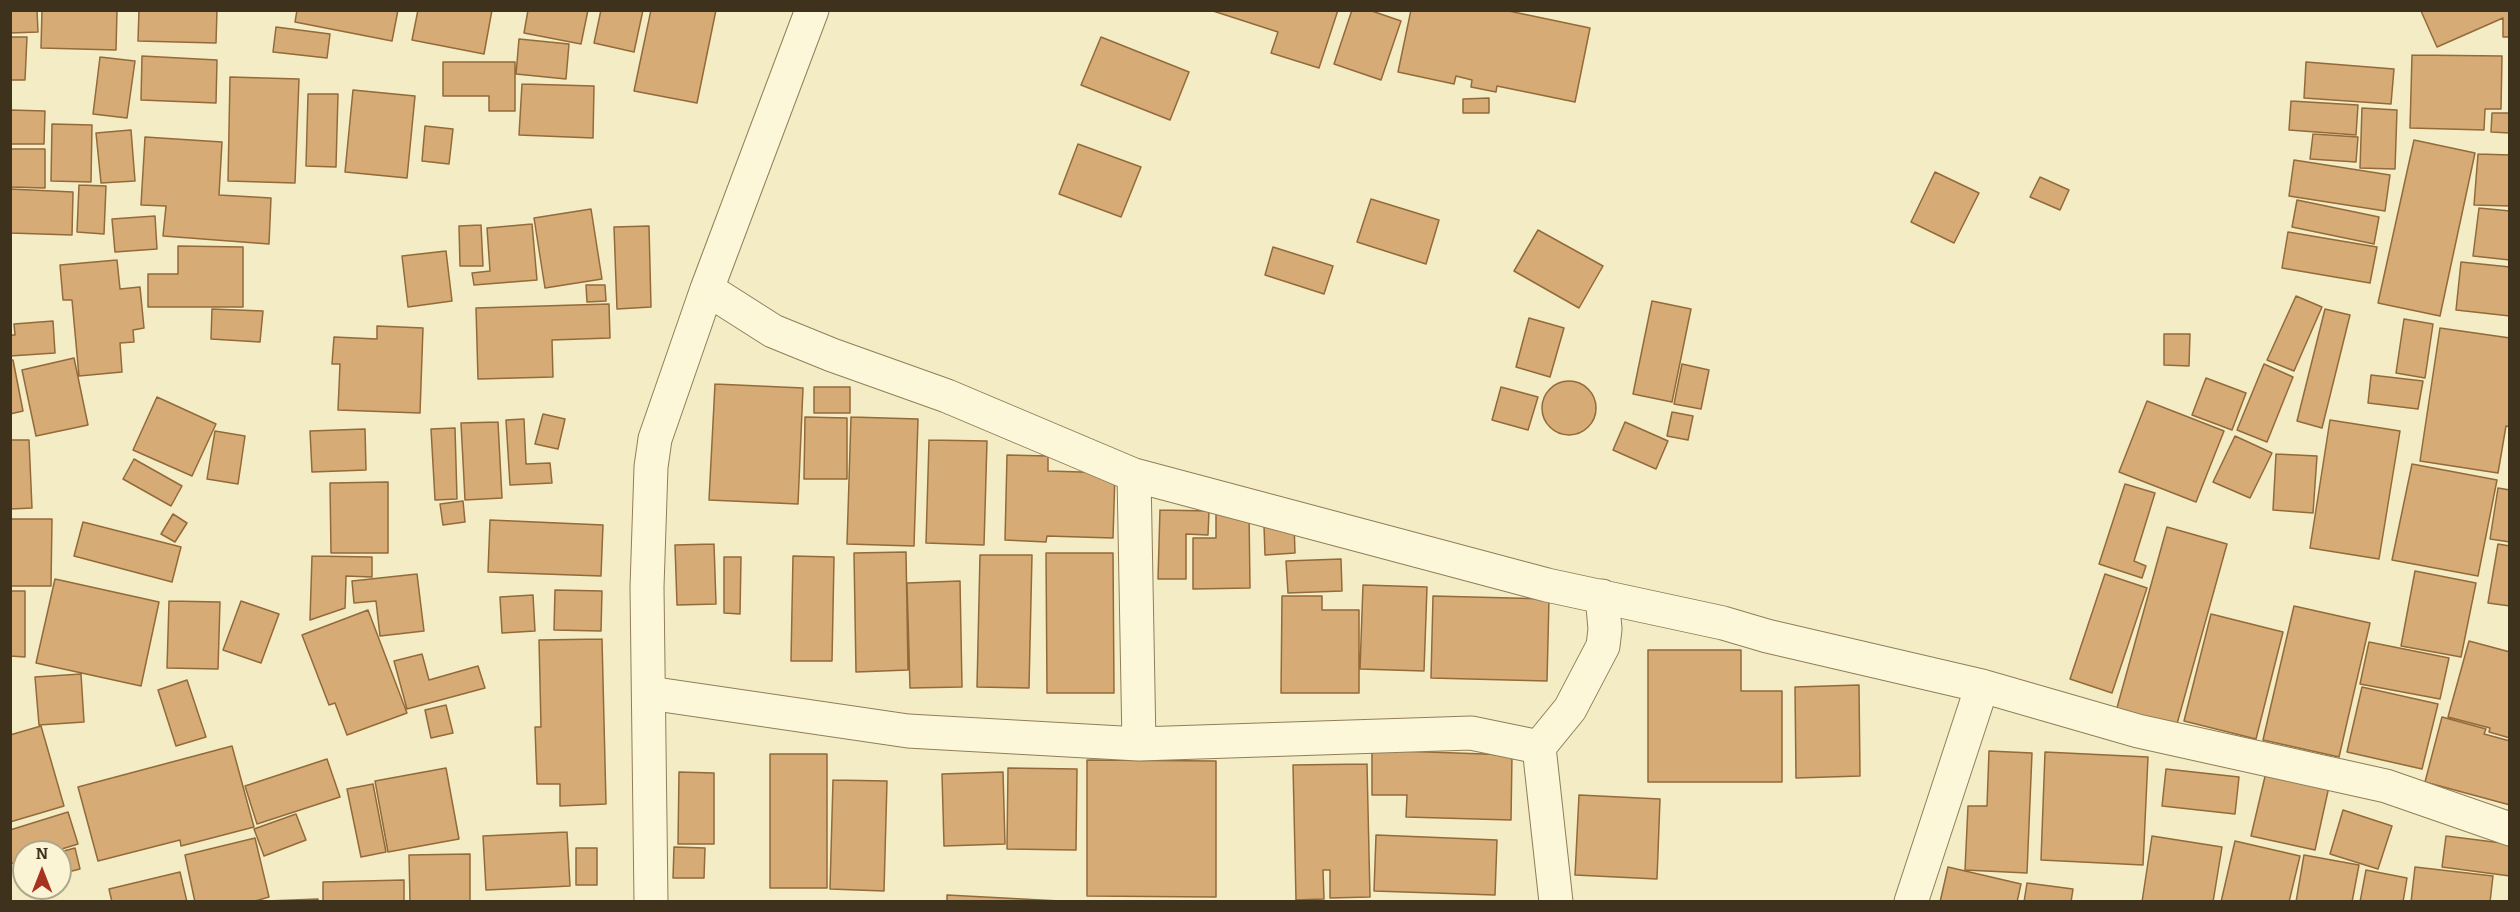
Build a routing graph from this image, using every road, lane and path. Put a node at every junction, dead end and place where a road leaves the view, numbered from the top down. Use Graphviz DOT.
graph roads {
  1 [pos="812,10"];
  2 [pos="707,289"];
  3 [pos="1134,475"];
  4 [pos="1602,596"];
  5 [pos="1982,686"];
  6 [pos="649,693"];
  7 [pos="1139,744"];
  8 [pos="1539,747"];
  9 [pos="2510,829"];
  10 [pos="651,902"];
  11 [pos="1556,902"];
  12 [pos="1911,902"];
  1 -- 2 [label="street"];
  2 -- 3 [label="street"];
  2 -- 6 [label="street"];
  3 -- 4 [label="street"];
  3 -- 7 [label="street"];
  4 -- 5 [label="street"];
  4 -- 8 [label="street"];
  5 -- 9 [label="street"];
  5 -- 12 [label="street"];
  6 -- 7 [label="street"];
  6 -- 10 [label="street"];
  7 -- 8 [label="street"];
  8 -- 11 [label="street"];
}
